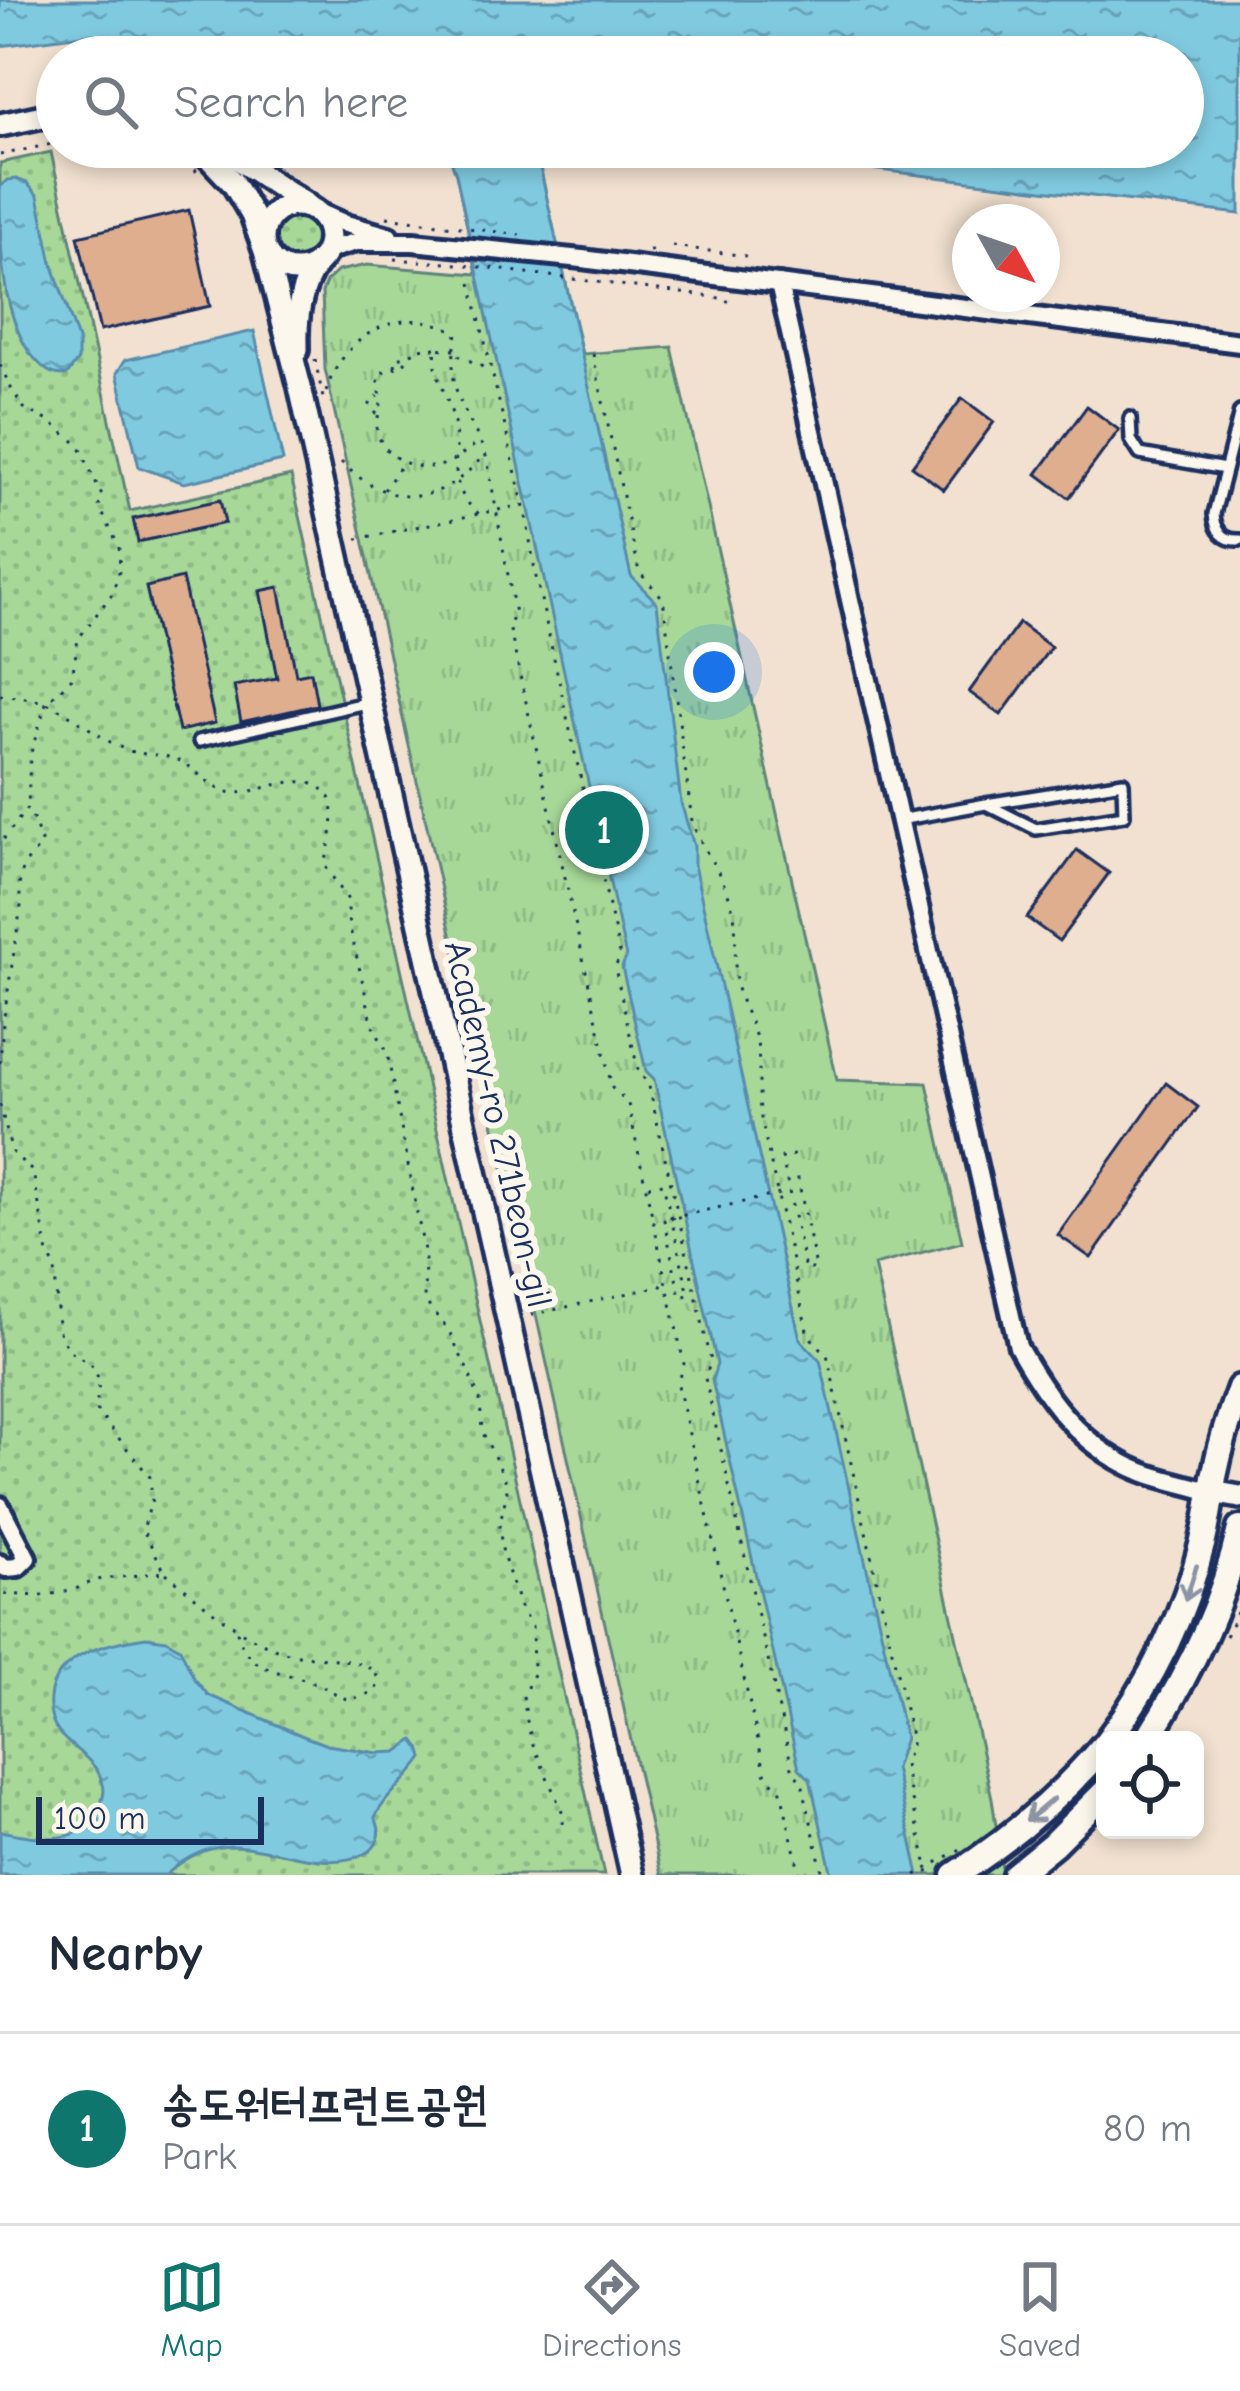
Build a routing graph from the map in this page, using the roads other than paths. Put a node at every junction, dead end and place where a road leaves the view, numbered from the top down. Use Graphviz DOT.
graph roads {
  1 [pos="36,117"];
  2 [pos="0,125"];
  3 [pos="221,168"];
  4 [pos="251,168"];
  5 [pos="314,210"];
  6 [pos="413,242"];
  7 [pos="265,251"];
  8 [pos="320,259"];
  9 [pos="779,284"];
  10 [pos="1240,343"];
  11 [pos="301,387"];
  12 [pos="1240,412"];
  13 [pos="1130,418"];
  14 [pos="1225,469"];
  15 [pos="1240,540"];
  16 [pos="370,702"];
  17 [pos="200,741"];
  18 [pos="986,804"];
  19 [pos="899,820"];
  20 [pos="1240,1388"];
  21 [pos="1212,1492"];
  22 [pos="1240,1497"];
  23 [pos="1,1516"];
  24 [pos="1240,1529"];
  25 [pos="0,1564"];
  26 [pos="1114,1731"];
  27 [pos="1152,1731"];
  28 [pos="1096,1754"];
  29 [pos="1096,1801"];
  30 [pos="962,1863"];
  31 [pos="632,1875"];
  32 [pos="1015,1875"];
  1 -- 2 [label="street"];
  3 -- 7 [label="street"];
  4 -- 5 [label="street"];
  5 -- 6 [label="street"];
  5 -- 7 [label="street"];
  5 -- 8 [label="street"];
  6 -- 8 [label="street"];
  6 -- 9 [label="street"];
  7 -- 8 [label="street"];
  7 -- 11 [label="street"];
  8 -- 11 [label="street"];
  9 -- 10 [label="street"];
  9 -- 19 [label="street"];
  11 -- 16 [label="street, Academy-ro 271beon-gil"];
  12 -- 14 [label="lane"];
  13 -- 14 [label="lane"];
  14 -- 15 [label="lane"];
  16 -- 17 [label="lane"];
  16 -- 31 [label="street, Academy-ro 271beon-gil"];
  18 -- 18 [label="lane"];
  18 -- 19 [label="lane"];
  19 -- 21 [label="street"];
  20 -- 21 [label="main road"];
  21 -- 22 [label="street"];
  21 -- 26 [label="main road, one-way"];
  23 -- 25 [label="street"];
  24 -- 27 [label="main road"];
  28 -- 30 [label="main road, one-way"];
  29 -- 32 [label="main road"];
}
